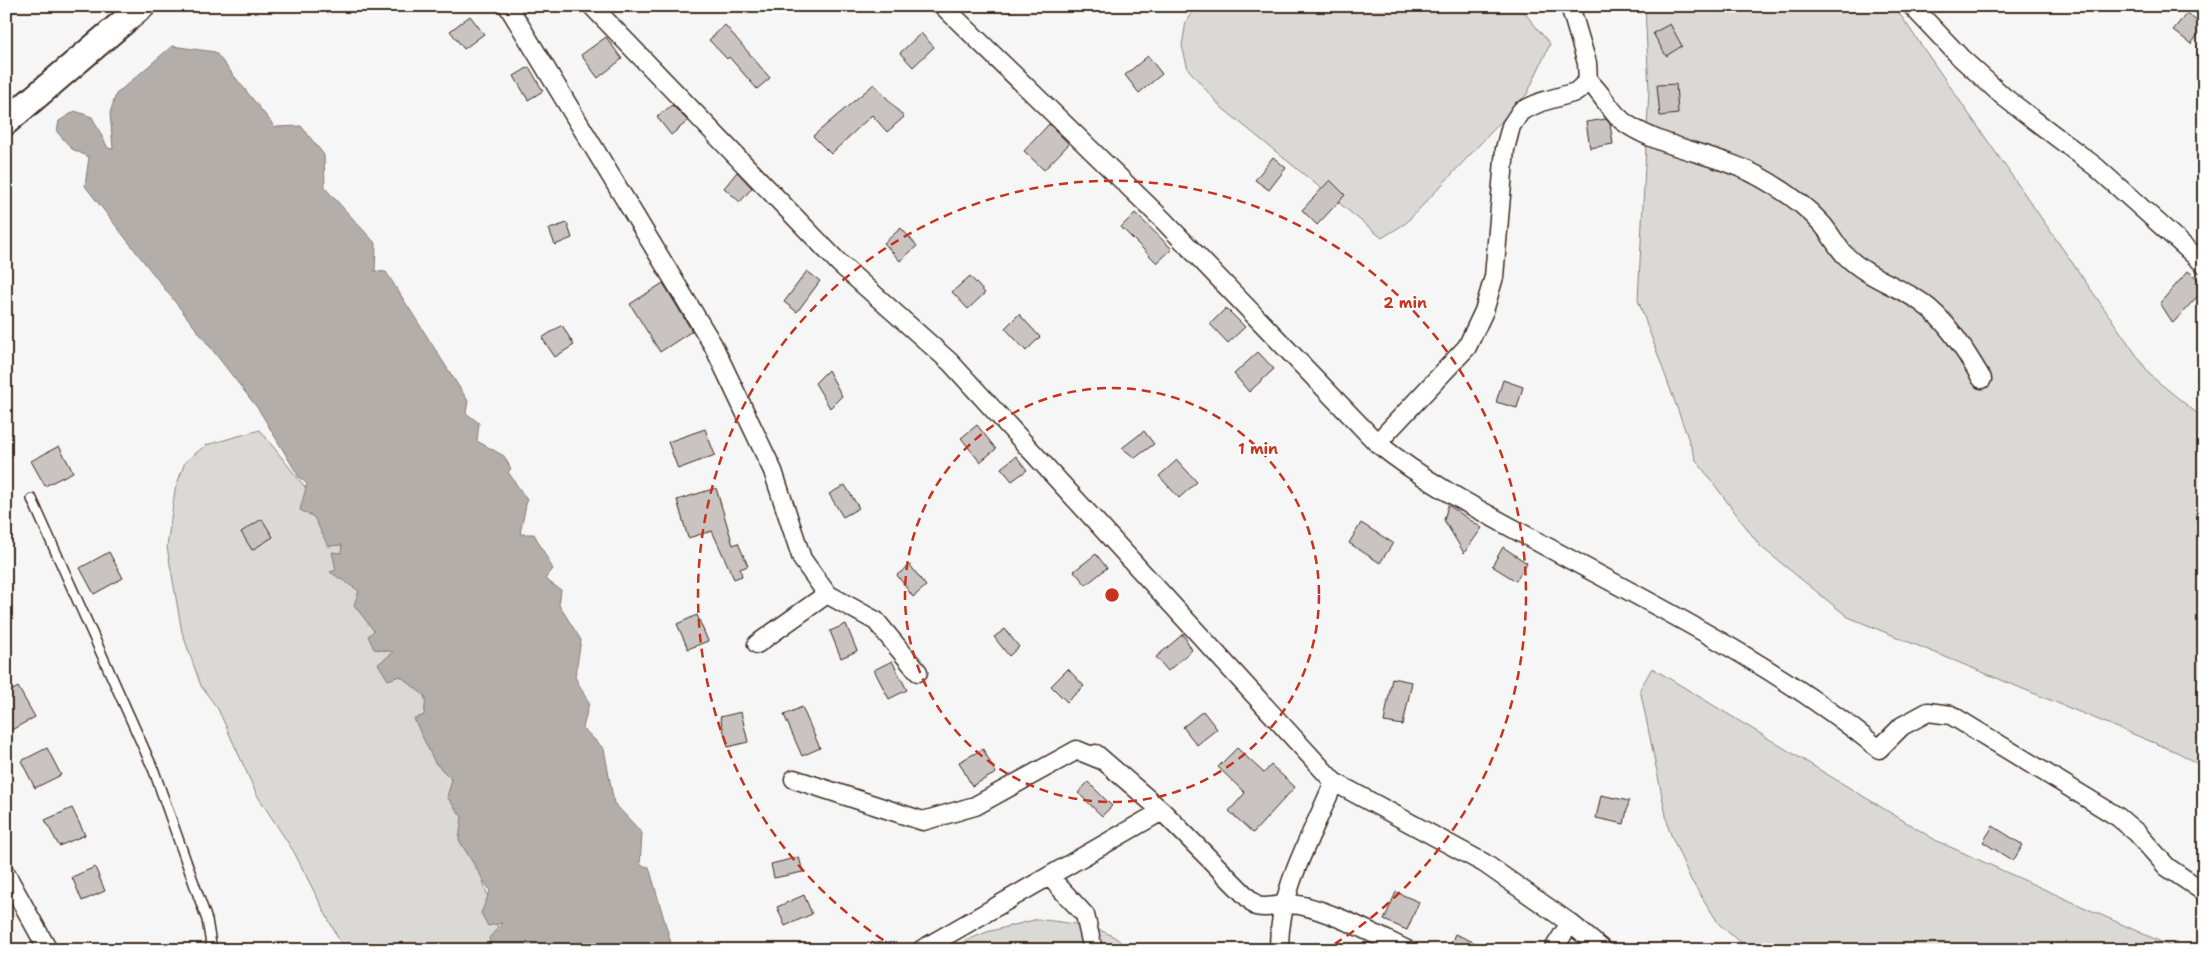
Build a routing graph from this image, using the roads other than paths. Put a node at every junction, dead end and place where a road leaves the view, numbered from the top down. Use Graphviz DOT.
graph roads {
  1 [pos="142,6"];
  2 [pos="508,6"];
  3 [pos="592,6"];
  4 [pos="943,6"];
  5 [pos="1570,6"];
  6 [pos="1912,6"];
  7 [pos="1588,81"];
  8 [pos="6,122"];
  9 [pos="2204,264"];
  10 [pos="1982,378"];
  11 [pos="1377,443"];
  12 [pos="32,499"];
  13 [pos="827,594"];
  14 [pos="758,644"];
  15 [pos="918,672"];
  16 [pos="794,779"];
  17 [pos="1334,782"];
  18 [pos="1162,811"];
  19 [pos="6,874"];
  20 [pos="1049,876"];
  21 [pos="2204,892"];
  22 [pos="1283,904"];
  23 [pos="1570,923"];
  24 [pos="48,950"];
  25 [pos="212,950"];
  26 [pos="921,950"];
  27 [pos="1093,950"];
  28 [pos="1279,950"];
  29 [pos="1407,950"];
  30 [pos="1553,950"];
  31 [pos="1603,950"];
  1 -- 8 [label="street"];
  2 -- 13 [label="street"];
  3 -- 17 [label="street"];
  4 -- 11 [label="street"];
  5 -- 7 [label="street"];
  6 -- 9 [label="street"];
  7 -- 10 [label="street"];
  7 -- 11 [label="street"];
  11 -- 21 [label="street"];
  12 -- 25 [label="lane"];
  13 -- 14 [label="street"];
  13 -- 15 [label="street"];
  16 -- 18 [label="street"];
  17 -- 22 [label="street"];
  17 -- 23 [label="street"];
  18 -- 20 [label="street"];
  18 -- 22 [label="street"];
  19 -- 24 [label="street"];
  20 -- 26 [label="street"];
  20 -- 27 [label="street"];
  22 -- 28 [label="street"];
  22 -- 29 [label="street"];
  23 -- 30 [label="street"];
  23 -- 31 [label="street"];
}
